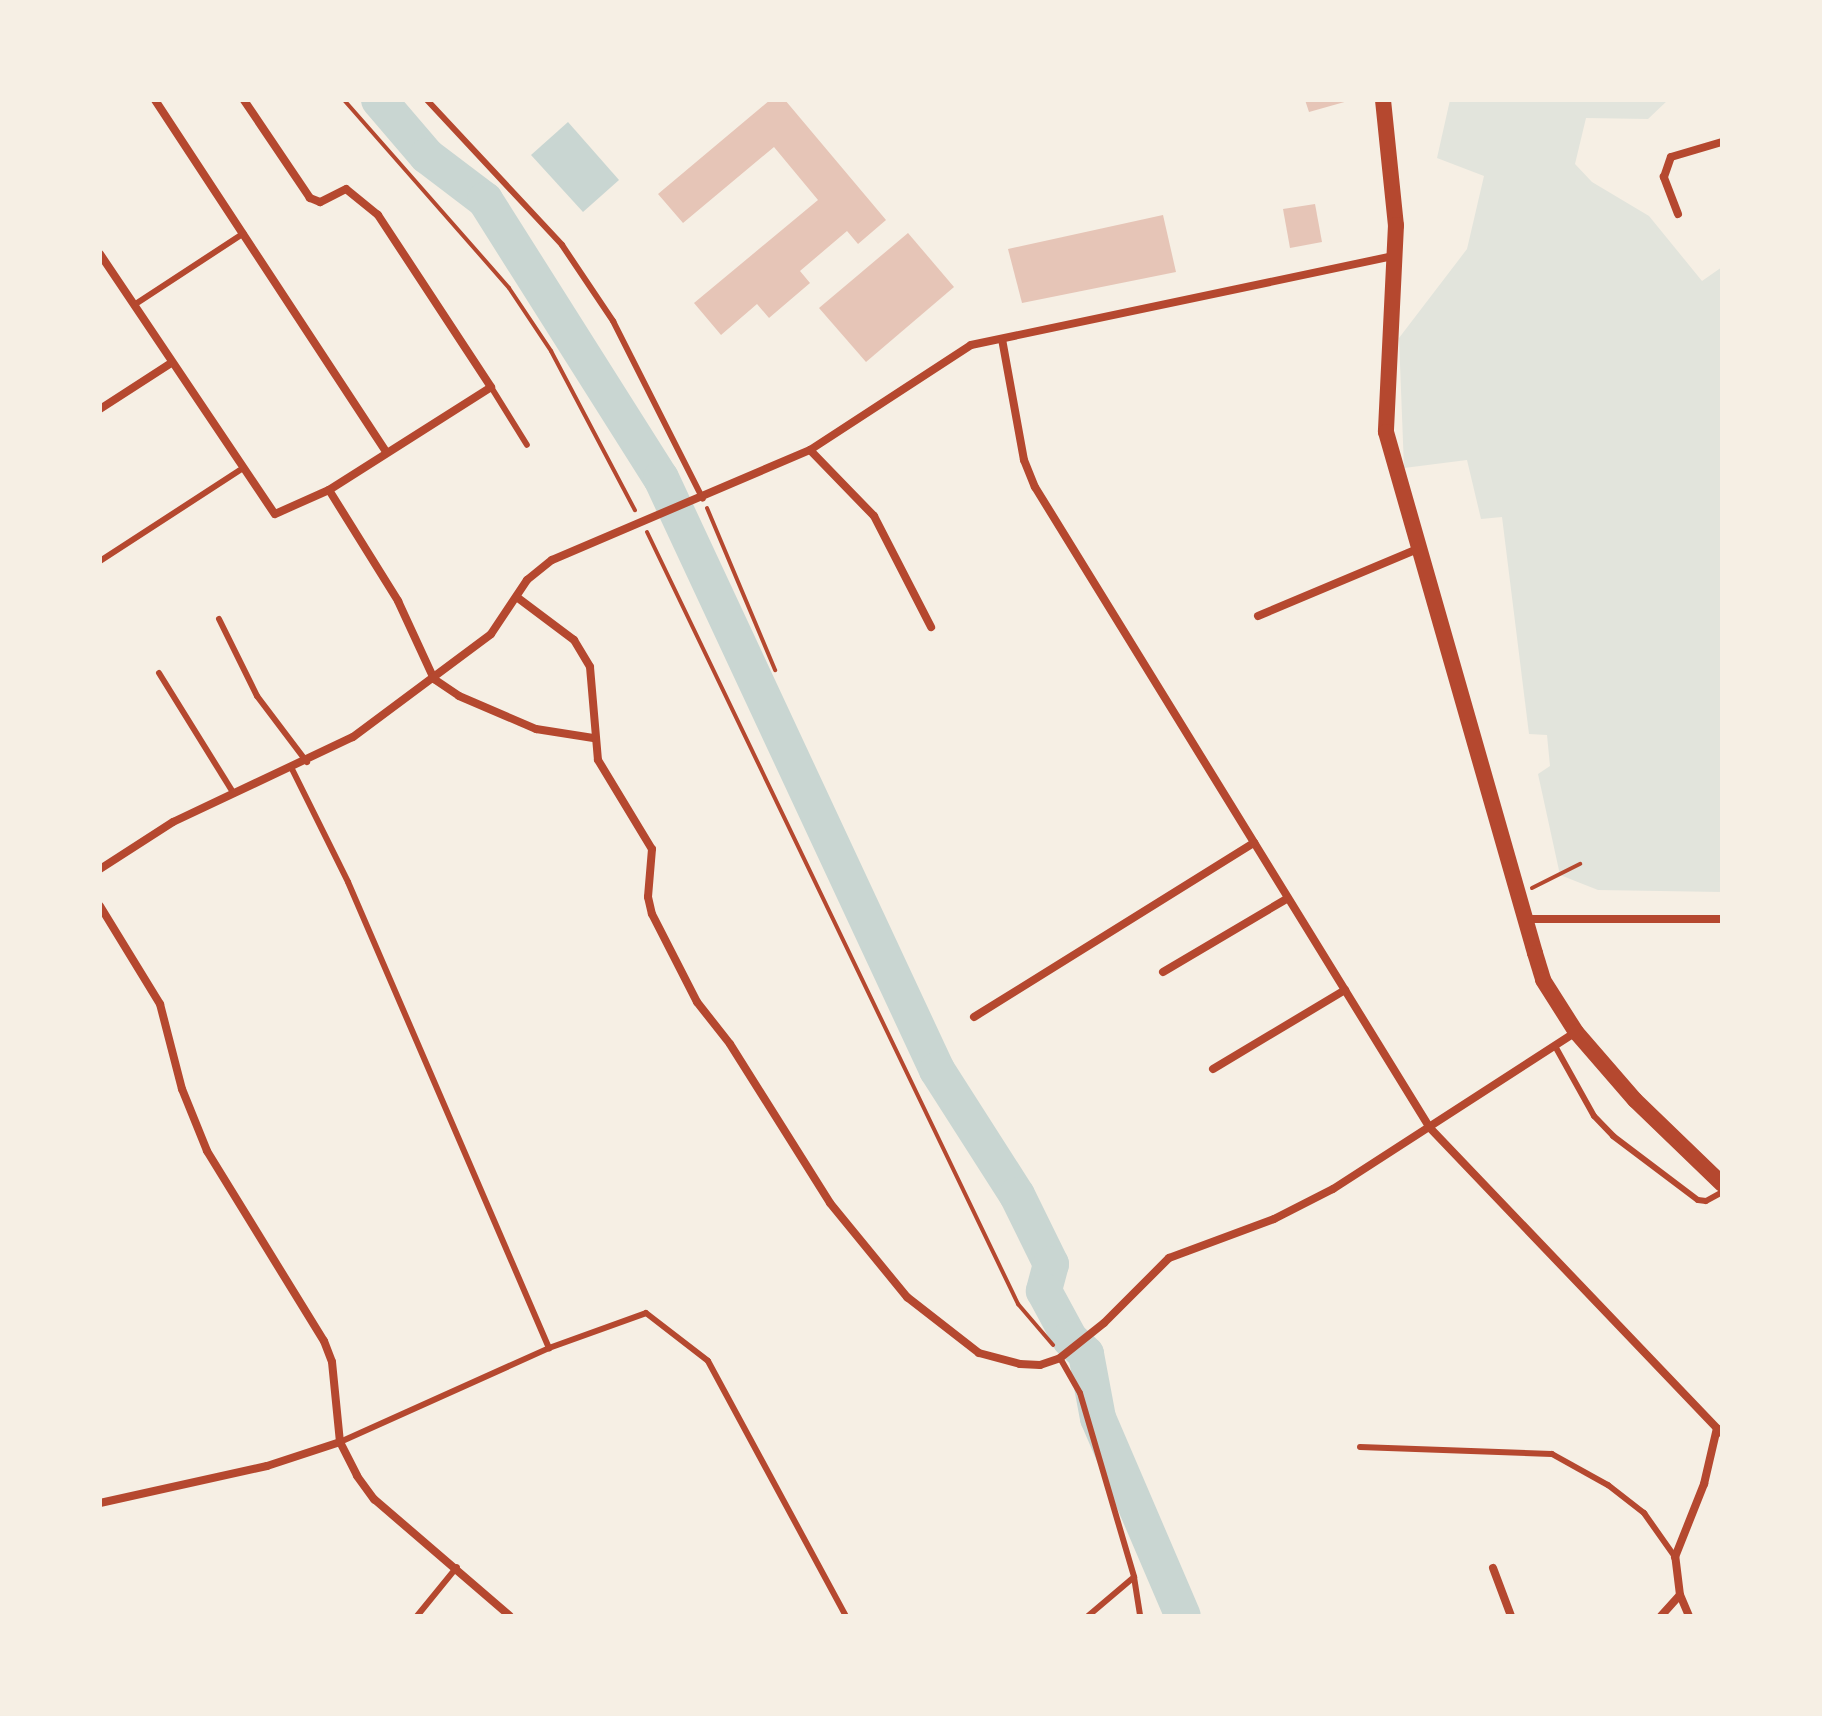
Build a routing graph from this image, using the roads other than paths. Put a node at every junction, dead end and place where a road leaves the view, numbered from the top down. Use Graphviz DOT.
graph roads {
  1 [pos="155,100"];
  2 [pos="244,100"];
  3 [pos="427,100"];
  4 [pos="1383,100"];
  5 [pos="1722,142"];
  6 [pos="1678,214"];
  7 [pos="244,233"];
  8 [pos="100,254"];
  9 [pos="1395,256"];
  10 [pos="134,305"];
  11 [pos="1002,339"];
  12 [pos="171,363"];
  13 [pos="491,387"];
  14 [pos="100,409"];
  15 [pos="527,445"];
  16 [pos="810,450"];
  17 [pos="386,451"];
  18 [pos="240,470"];
  19 [pos="329,490"];
  20 [pos="698,499"];
  21 [pos="1417,549"];
  22 [pos="100,561"];
  23 [pos="518,598"];
  24 [pos="1258,616"];
  25 [pos="219,619"];
  26 [pos="931,627"];
  27 [pos="159,673"];
  28 [pos="434,679"];
  29 [pos="593,738"];
  30 [pos="307,762"];
  31 [pos="292,769"];
  32 [pos="234,794"];
  33 [pos="1254,843"];
  34 [pos="100,869"];
  35 [pos="1288,898"];
  36 [pos="100,906"];
  37 [pos="1525,919"];
  38 [pos="1722,919"];
  39 [pos="1163,972"];
  40 [pos="1345,990"];
  41 [pos="974,1017"];
  42 [pos="1576,1032"];
  43 [pos="1555,1046"];
  44 [pos="1213,1069"];
  45 [pos="1430,1128"];
  46 [pos="1722,1184"];
  47 [pos="1722,1192"];
  48 [pos="549,1348"];
  49 [pos="1062,1356"];
  50 [pos="1720,1431"];
  51 [pos="340,1442"];
  52 [pos="1360,1447"];
  53 [pos="100,1503"];
  54 [pos="1675,1557"];
  55 [pos="457,1567"];
  56 [pos="1493,1568"];
  57 [pos="1134,1577"];
  58 [pos="1680,1595"];
  59 [pos="1690,1615"];
  60 [pos="417,1616"];
  61 [pos="510,1616"];
  62 [pos="846,1616"];
  63 [pos="1088,1616"];
  64 [pos="1140,1616"];
  65 [pos="1511,1616"];
  66 [pos="1661,1616"];
  1 -- 7 [label="street"];
  2 -- 13 [label="street"];
  3 -- 20 [label="lane"];
  4 -- 9 [label="main road"];
  5 -- 6 [label="street"];
  7 -- 10 [label="lane"];
  7 -- 17 [label="street"];
  8 -- 10 [label="street"];
  9 -- 11 [label="street"];
  9 -- 21 [label="main road"];
  10 -- 12 [label="street"];
  11 -- 16 [label="street"];
  11 -- 33 [label="street"];
  12 -- 14 [label="street"];
  12 -- 18 [label="street"];
  13 -- 15 [label="lane"];
  13 -- 17 [label="street"];
  16 -- 20 [label="street"];
  16 -- 26 [label="street"];
  17 -- 19 [label="street"];
  18 -- 19 [label="street"];
  18 -- 22 [label="lane"];
  19 -- 28 [label="street"];
  20 -- 23 [label="street"];
  21 -- 24 [label="street"];
  21 -- 37 [label="main road"];
  23 -- 28 [label="street"];
  23 -- 29 [label="street"];
  25 -- 30 [label="lane"];
  27 -- 32 [label="lane"];
  28 -- 29 [label="street"];
  28 -- 30 [label="street"];
  29 -- 49 [label="street"];
  30 -- 31 [label="street"];
  31 -- 32 [label="street"];
  31 -- 48 [label="lane"];
  32 -- 34 [label="street"];
  33 -- 35 [label="street"];
  33 -- 41 [label="street"];
  35 -- 39 [label="street"];
  35 -- 40 [label="street"];
  36 -- 51 [label="street"];
  37 -- 38 [label="street"];
  37 -- 42 [label="main road"];
  40 -- 44 [label="street"];
  40 -- 45 [label="street"];
  42 -- 43 [label="street"];
  42 -- 46 [label="main road"];
  43 -- 45 [label="street"];
  43 -- 47 [label="lane"];
  45 -- 49 [label="street"];
  45 -- 50 [label="street"];
  48 -- 51 [label="lane"];
  48 -- 62 [label="lane"];
  49 -- 57 [label="lane"];
  50 -- 54 [label="street"];
  51 -- 53 [label="street"];
  51 -- 55 [label="street"];
  52 -- 54 [label="lane"];
  54 -- 58 [label="street"];
  55 -- 60 [label="lane"];
  55 -- 61 [label="street"];
  56 -- 65 [label="street"];
  57 -- 63 [label="lane"];
  57 -- 64 [label="lane"];
  58 -- 59 [label="street"];
  58 -- 66 [label="street"];
}
